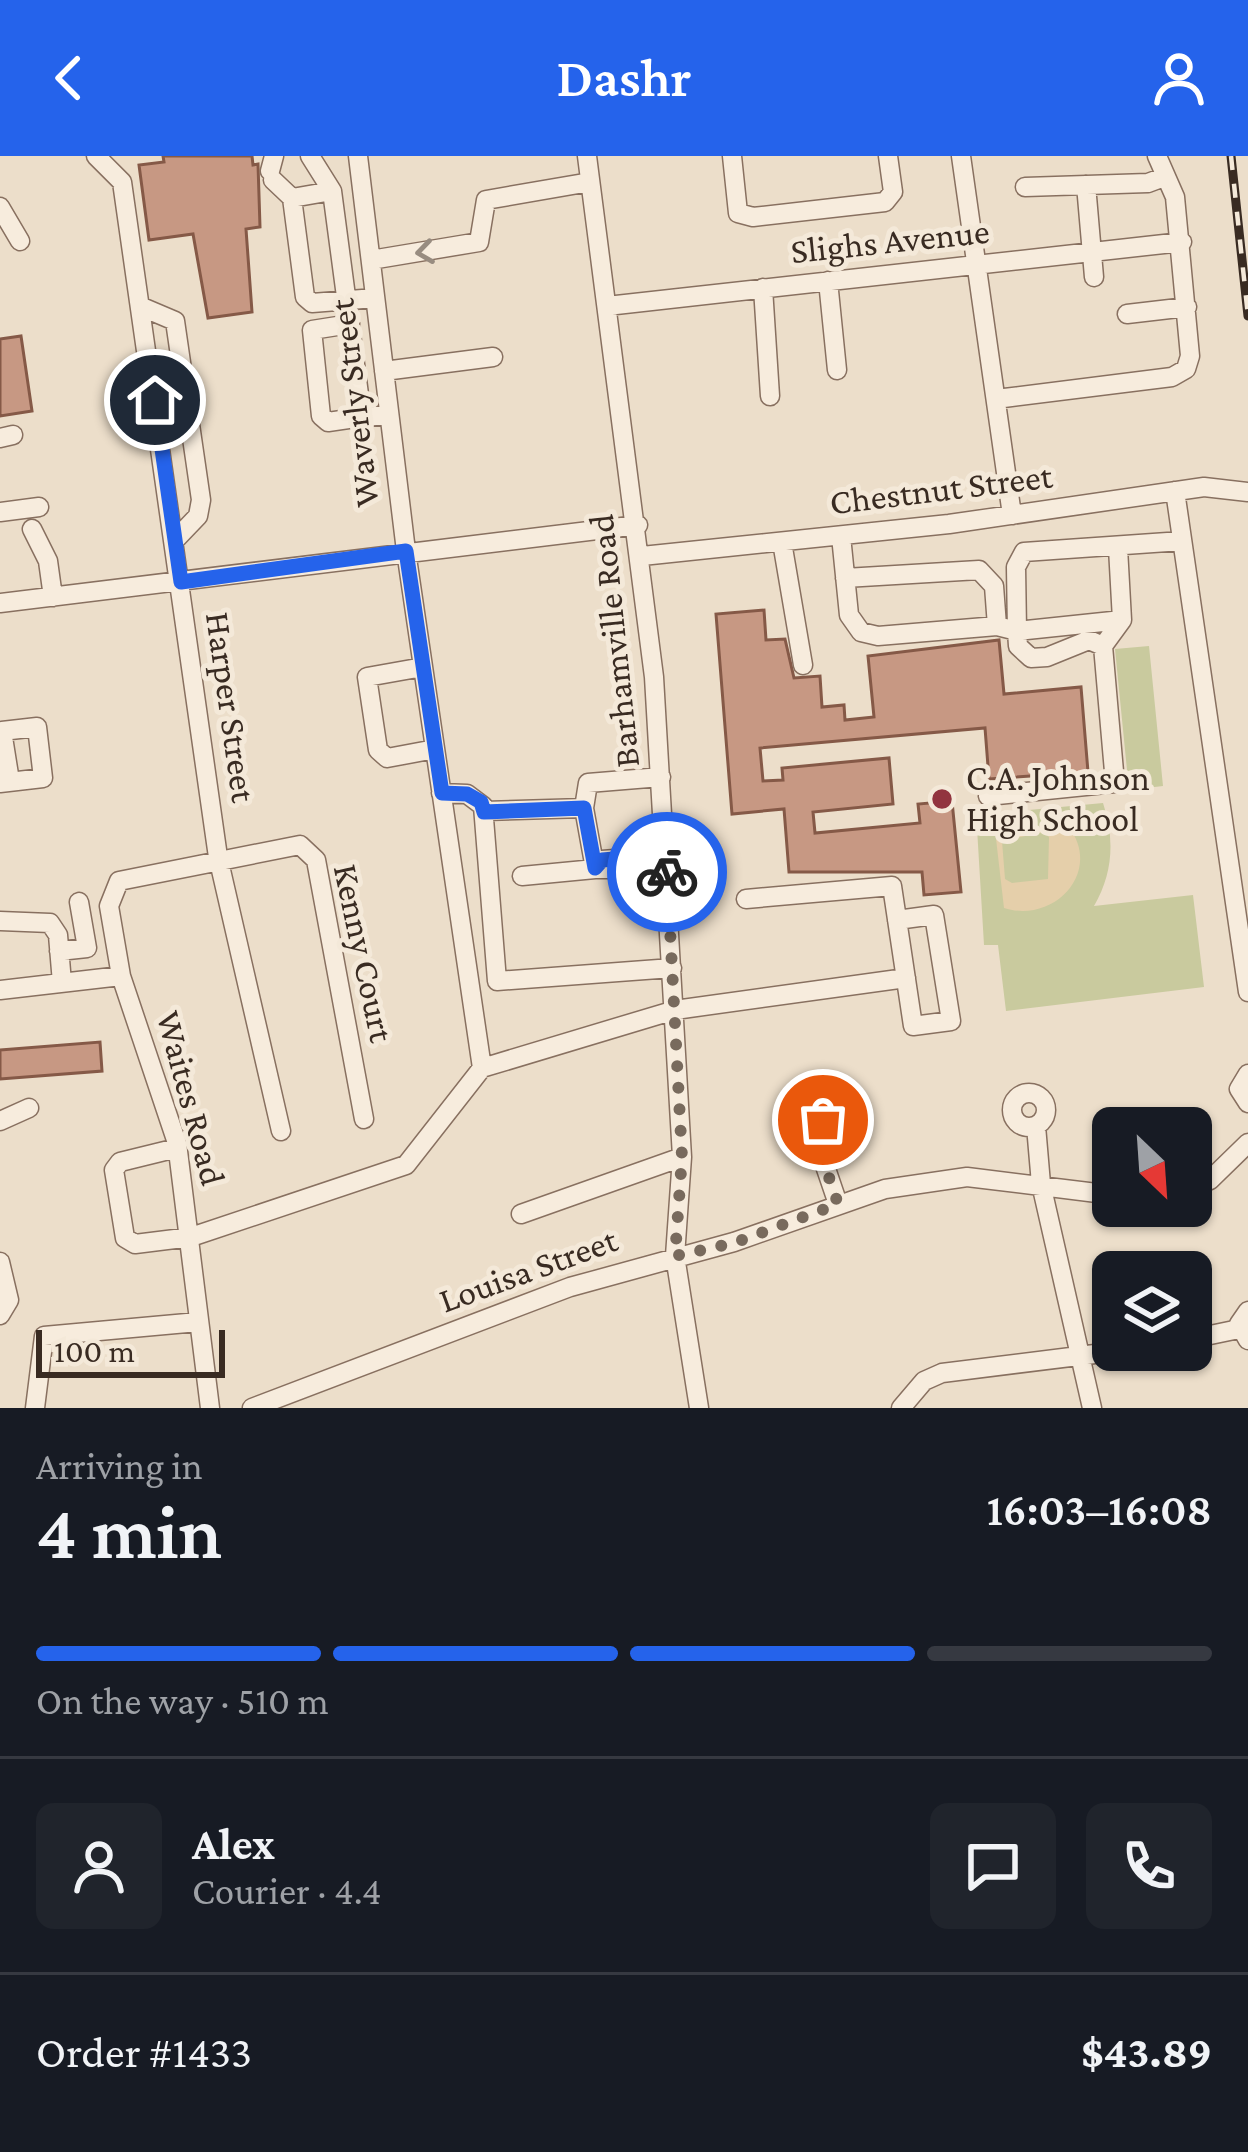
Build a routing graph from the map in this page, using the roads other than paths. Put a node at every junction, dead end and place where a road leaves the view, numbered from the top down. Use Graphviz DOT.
graph roads {
  1 [pos="96,156"];
  2 [pos="310,156"];
  3 [pos="358,156"];
  4 [pos="587,156"];
  5 [pos="732,156"];
  6 [pos="888,156"];
  7 [pos="962,156"];
  8 [pos="1156,156"];
  9 [pos="272,169"];
  10 [pos="1164,177"];
  11 [pos="590,182"];
  12 [pos="1085,185"];
  13 [pos="1025,187"];
  14 [pos="332,191"];
  15 [pos="292,198"];
  16 [pos="0,206"];
  17 [pos="20,241"];
  18 [pos="1182,242"];
  19 [pos="1093,252"];
  20 [pos="370,260"];
  21 [pos="978,264"];
  22 [pos="1094,277"];
  23 [pos="827,281"];
  24 [pos="763,288"];
  25 [pos="375,298"];
  26 [pos="347,300"];
  27 [pos="607,306"];
  28 [pos="142,307"];
  29 [pos="1186,308"];
  30 [pos="1127,314"];
  31 [pos="350,323"];
  32 [pos="493,357"];
  33 [pos="837,370"];
  34 [pos="384,371"];
  35 [pos="770,396"];
  36 [pos="996,399"];
  37 [pos="389,416"];
  38 [pos="362,417"];
  39 [pos="1175,490"];
  40 [pos="1248,492"];
  41 [pos="39,507"];
  42 [pos="0,512"];
  43 [pos="1012,515"];
  44 [pos="638,525"];
  45 [pos="32,529"];
  46 [pos="841,536"];
  47 [pos="175,540"];
  48 [pos="1183,541"];
  49 [pos="782,542"];
  50 [pos="1118,548"];
  51 [pos="406,551"];
  52 [pos="642,556"];
  53 [pos="845,578"];
  54 [pos="181,582"];
  55 [pos="52,597"];
  56 [pos="0,603"];
  57 [pos="1122,620"];
  58 [pos="1007,628"];
  59 [pos="1103,646"];
  60 [pos="803,665"];
  61 [pos="423,667"];
  62 [pos="435,748"];
  63 [pos="661,777"];
  64 [pos="442,793"];
  65 [pos="988,796"];
  66 [pos="584,808"];
  67 [pos="484,812"];
  68 [pos="218,857"];
  69 [pos="666,862"];
  70 [pos="595,868"];
  71 [pos="504,878"];
  72 [pos="119,881"];
  73 [pos="746,899"];
  74 [pos="79,902"];
  75 [pos="897,920"];
  76 [pos="0,921"];
  77 [pos="59,952"];
  78 [pos="672,968"];
  79 [pos="495,973"];
  80 [pos="121,976"];
  81 [pos="469,978"];
  82 [pos="899,979"];
  83 [pos="62,983"];
  84 [pos="0,990"];
  85 [pos="1248,992"];
  86 [pos="675,1010"];
  87 [pos="482,1068"];
  88 [pos="1248,1073"];
  89 [pos="1248,1103"];
  90 [pos="29,1108"];
  91 [pos="364,1118"];
  92 [pos="0,1121"];
  93 [pos="1036,1126"];
  94 [pos="281,1131"];
  95 [pos="1248,1143"];
  96 [pos="177,1148"];
  97 [pos="820,1151"];
  98 [pos="682,1157"];
  99 [pos="1212,1178"];
  100 [pos="1041,1184"];
  101 [pos="1092,1192"];
  102 [pos="838,1204"];
  103 [pos="521,1214"];
  104 [pos="191,1237"];
  105 [pos="675,1256"];
  106 [pos="0,1262"];
  107 [pos="0,1315"];
  108 [pos="198,1322"];
  109 [pos="1245,1327"];
  110 [pos="1212,1334"];
  111 [pos="1092,1355"];
  112 [pos="1079,1357"];
  113 [pos="35,1408"];
  114 [pos="210,1408"];
  115 [pos="252,1408"];
  116 [pos="699,1408"];
  117 [pos="901,1408"];
  118 [pos="1092,1408"];
  1 -- 28 [label="street, Harper Street"];
  2 -- 14 [label="street"];
  3 -- 20 [label="street, Waverly Street"];
  4 -- 11 [label="street, Barhamville Road"];
  5 -- 6 [label="street"];
  7 -- 21 [label="street"];
  8 -- 10 [label="street"];
  9 -- 15 [label="street"];
  10 -- 12 [label="street"];
  10 -- 18 [label="street"];
  11 -- 20 [label="street, one-way"];
  11 -- 27 [label="street, Barhamville Road"];
  12 -- 13 [label="street"];
  12 -- 19 [label="street"];
  14 -- 15 [label="street"];
  14 -- 26 [label="street"];
  15 -- 26 [label="street"];
  16 -- 17 [label="street"];
  18 -- 19 [label="street, Slighs Avenue"];
  18 -- 29 [label="street"];
  19 -- 21 [label="street, Slighs Avenue"];
  19 -- 22 [label="street"];
  20 -- 25 [label="street, Waverly Street"];
  21 -- 23 [label="street, Slighs Avenue"];
  21 -- 36 [label="street"];
  23 -- 24 [label="street, Slighs Avenue"];
  23 -- 33 [label="street"];
  24 -- 27 [label="street, Slighs Avenue"];
  24 -- 35 [label="street"];
  25 -- 26 [label="street"];
  25 -- 34 [label="street, Waverly Street"];
  26 -- 31 [label="street"];
  27 -- 44 [label="street, Barhamville Road"];
  28 -- 47 [label="street, Harper Street"];
  28 -- 47 [label="street"];
  29 -- 30 [label="street"];
  29 -- 36 [label="street"];
  31 -- 38 [label="street"];
  31 -- 38 [label="street"];
  32 -- 34 [label="street"];
  34 -- 37 [label="street, Waverly Street"];
  36 -- 43 [label="street"];
  37 -- 38 [label="street"];
  37 -- 51 [label="street, Waverly Street"];
  39 -- 40 [label="street, Chestnut Street"];
  39 -- 43 [label="street, Chestnut Street"];
  39 -- 48 [label="street"];
  41 -- 42 [label="street"];
  43 -- 46 [label="street, Chestnut Street"];
  44 -- 51 [label="street"];
  44 -- 52 [label="street, Barhamville Road"];
  45 -- 55 [label="street"];
  46 -- 49 [label="street, Chestnut Street"];
  46 -- 53 [label="street"];
  47 -- 54 [label="street, Harper Street"];
  48 -- 50 [label="street"];
  48 -- 85 [label="street"];
  49 -- 52 [label="street, Chestnut Street"];
  49 -- 60 [label="street"];
  50 -- 57 [label="street"];
  50 -- 58 [label="street"];
  51 -- 54 [label="street"];
  51 -- 61 [label="street, Waverly Street"];
  52 -- 63 [label="street, Barhamville Road"];
  53 -- 58 [label="street"];
  53 -- 58 [label="street"];
  54 -- 55 [label="street"];
  54 -- 68 [label="street, Harper Street"];
  55 -- 56 [label="street"];
  57 -- 58 [label="street"];
  57 -- 59 [label="street"];
  58 -- 59 [label="street"];
  59 -- 65 [label="street"];
  61 -- 62 [label="street, Waverly Street"];
  61 -- 62 [label="street"];
  62 -- 64 [label="street, Waverly Street"];
  63 -- 66 [label="street"];
  63 -- 69 [label="street, Barhamville Road"];
  64 -- 67 [label="street"];
  64 -- 81 [label="street, Waverly Street"];
  66 -- 67 [label="street"];
  66 -- 70 [label="street"];
  67 -- 71 [label="street"];
  68 -- 72 [label="street, Kenny Court"];
  68 -- 91 [label="street, Kenny Court"];
  68 -- 94 [label="street, Harper Street"];
  69 -- 70 [label="street"];
  69 -- 78 [label="street, Barhamville Road"];
  70 -- 71 [label="street"];
  71 -- 79 [label="street"];
  72 -- 80 [label="street, Waites Road"];
  73 -- 75 [label="street"];
  74 -- 77 [label="street"];
  75 -- 82 [label="street"];
  75 -- 82 [label="street"];
  76 -- 77 [label="street"];
  77 -- 83 [label="street"];
  78 -- 79 [label="street"];
  78 -- 86 [label="street, Barhamville Road"];
  79 -- 81 [label="street"];
  80 -- 83 [label="street"];
  80 -- 96 [label="street, Waites Road"];
  81 -- 87 [label="street, Waverly Street"];
  82 -- 86 [label="street"];
  83 -- 84 [label="street"];
  86 -- 87 [label="street"];
  86 -- 98 [label="street, Barhamville Road"];
  87 -- 104 [label="street"];
  88 -- 89 [label="street"];
  90 -- 92 [label="street"];
  93 -- 100 [label="street"];
  95 -- 99 [label="street"];
  96 -- 104 [label="street, Waites Road"];
  96 -- 104 [label="street"];
  97 -- 102 [label="street"];
  98 -- 103 [label="street"];
  98 -- 105 [label="street, Barhamville Road"];
  100 -- 101 [label="street, Louisa Street"];
  100 -- 102 [label="street, Louisa Street"];
  100 -- 112 [label="street"];
  102 -- 105 [label="street, Louisa Street"];
  104 -- 108 [label="street, Waites Road"];
  105 -- 115 [label="street, Louisa Street"];
  105 -- 116 [label="street, Barhamville Road"];
  106 -- 107 [label="street"];
  108 -- 113 [label="street"];
  108 -- 114 [label="street, Waites Road"];
  109 -- 110 [label="street"];
  111 -- 112 [label="street"];
  112 -- 117 [label="street"];
  112 -- 118 [label="street"];
}
